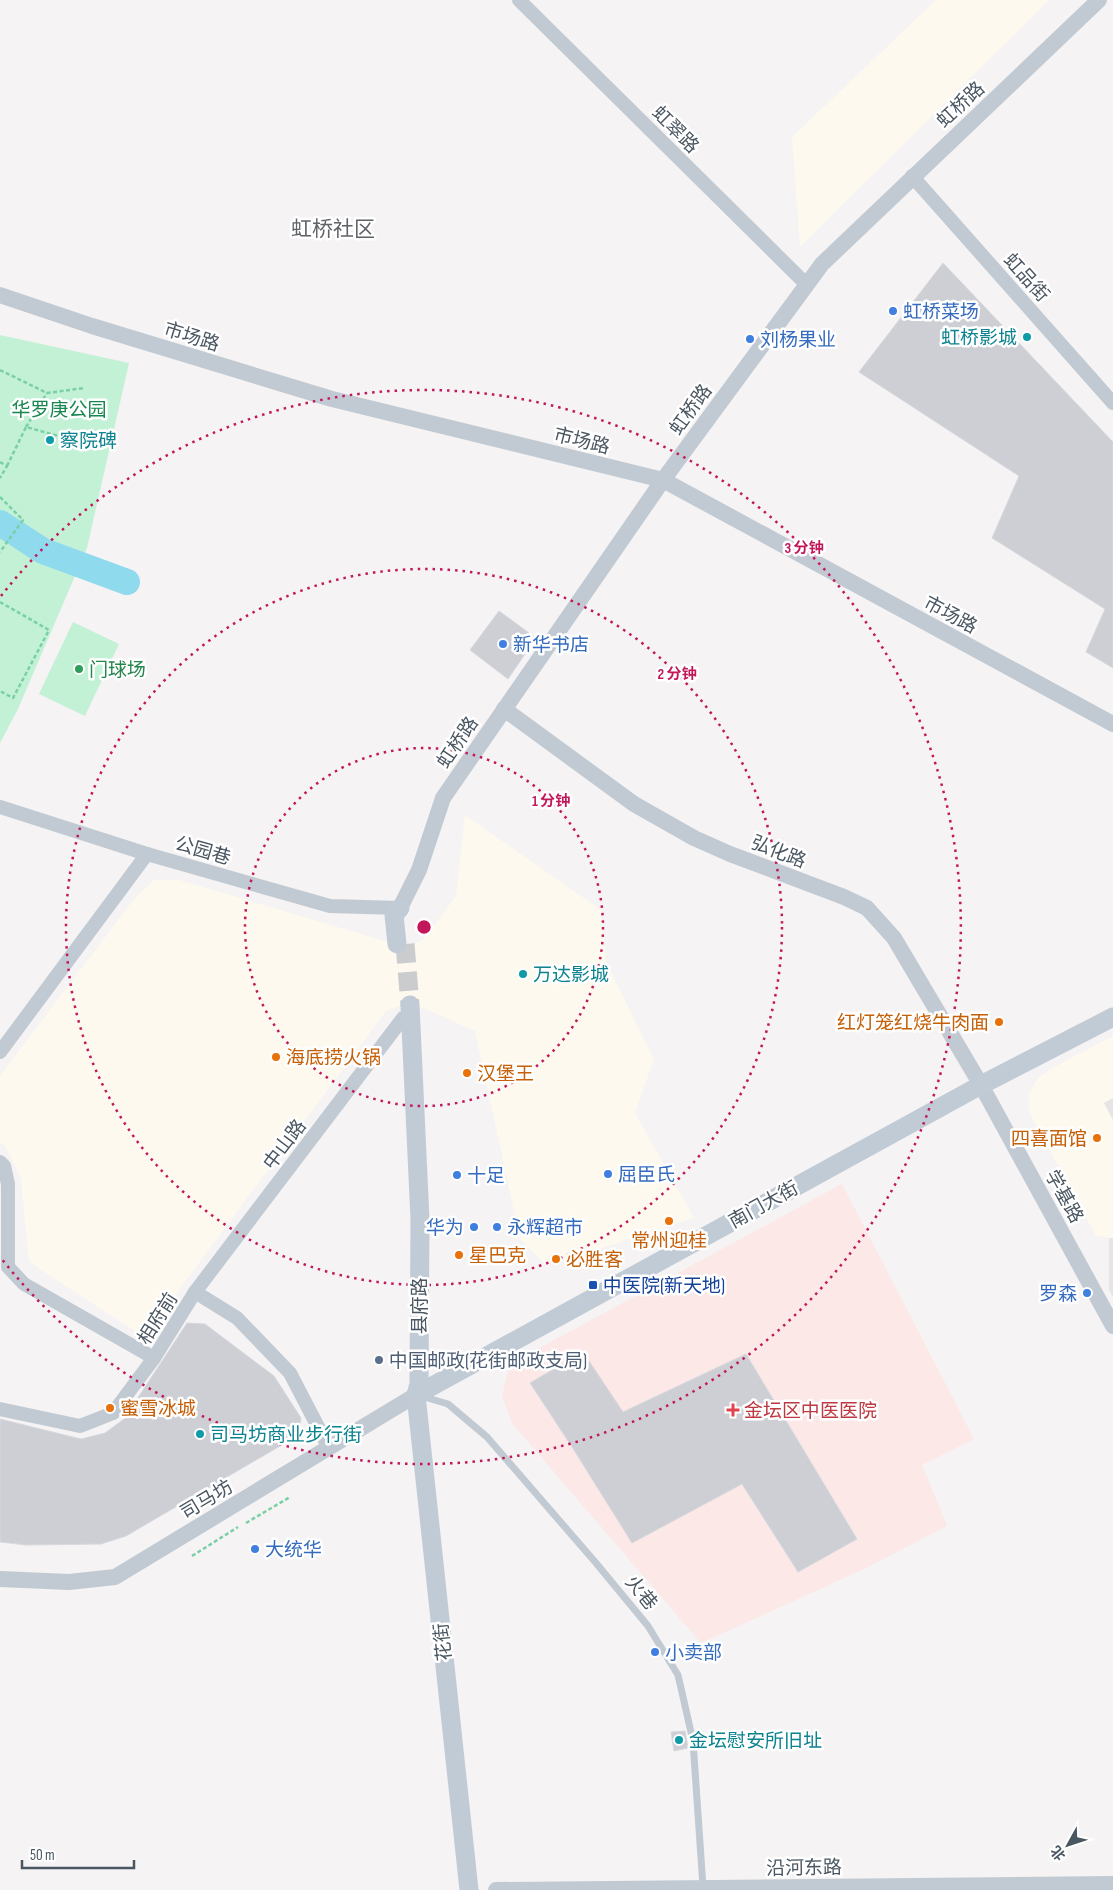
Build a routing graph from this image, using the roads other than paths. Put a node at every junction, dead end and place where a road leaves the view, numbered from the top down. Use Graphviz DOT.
graph roads {
  1 [pos="519,0"];
  2 [pos="1099,0"];
  3 [pos="912,176"];
  4 [pos="806,284"];
  5 [pos="0,295"];
  6 [pos="1113,403"];
  7 [pos="663,480"];
  8 [pos="504,709"];
  9 [pos="1113,724"];
  10 [pos="0,807"];
  11 [pos="147,854"];
  12 [pos="400,908"];
  13 [pos="401,944"];
  14 [pos="405,1009"];
  15 [pos="1113,1017"];
  16 [pos="0,1052"];
  17 [pos="981,1085"];
  18 [pos="0,1162"];
  19 [pos="195,1292"];
  20 [pos="1113,1326"];
  21 [pos="154,1358"];
  22 [pos="416,1395"];
  23 [pos="0,1409"];
  24 [pos="329,1448"];
  25 [pos="0,1579"];
  26 [pos="1113,1884"];
  27 [pos="703,1888"];
  28 [pos="469,1890"];
  29 [pos="496,1890"];
  1 -- 4 [label="street, 虹翠路"];
  2 -- 3 [label="street, 虹桥路"];
  3 -- 4 [label="street, 虹桥路"];
  3 -- 6 [label="street, 虹品街"];
  4 -- 7 [label="street, 虹桥路"];
  5 -- 7 [label="street, 市场路"];
  7 -- 8 [label="street, 虹桥路"];
  7 -- 9 [label="street, 市场路"];
  8 -- 12 [label="street, 虹桥路"];
  8 -- 17 [label="street, 弘化路"];
  10 -- 11 [label="street, 公园巷"];
  11 -- 12 [label="street, 公园巷"];
  11 -- 16 [label="street"];
  12 -- 13 [label="main road"];
  14 -- 19 [label="street, 中山路"];
  14 -- 22 [label="main road, 县府路"];
  15 -- 17 [label="main road, 南门大街"];
  17 -- 20 [label="street, 学基路"];
  17 -- 22 [label="main road, 南门大街"];
  18 -- 21 [label="street"];
  19 -- 21 [label="street, 相府前"];
  19 -- 24 [label="street, 相府前"];
  21 -- 23 [label="street, 相府前"];
  22 -- 24 [label="street, 司马坊"];
  22 -- 27 [label="lane, 火巷"];
  22 -- 28 [label="main road, 花街"];
  24 -- 25 [label="street, 司马坊"];
  26 -- 27 [label="street, 沿河东路"];
  27 -- 29 [label="street, 沿河东路"];
}
